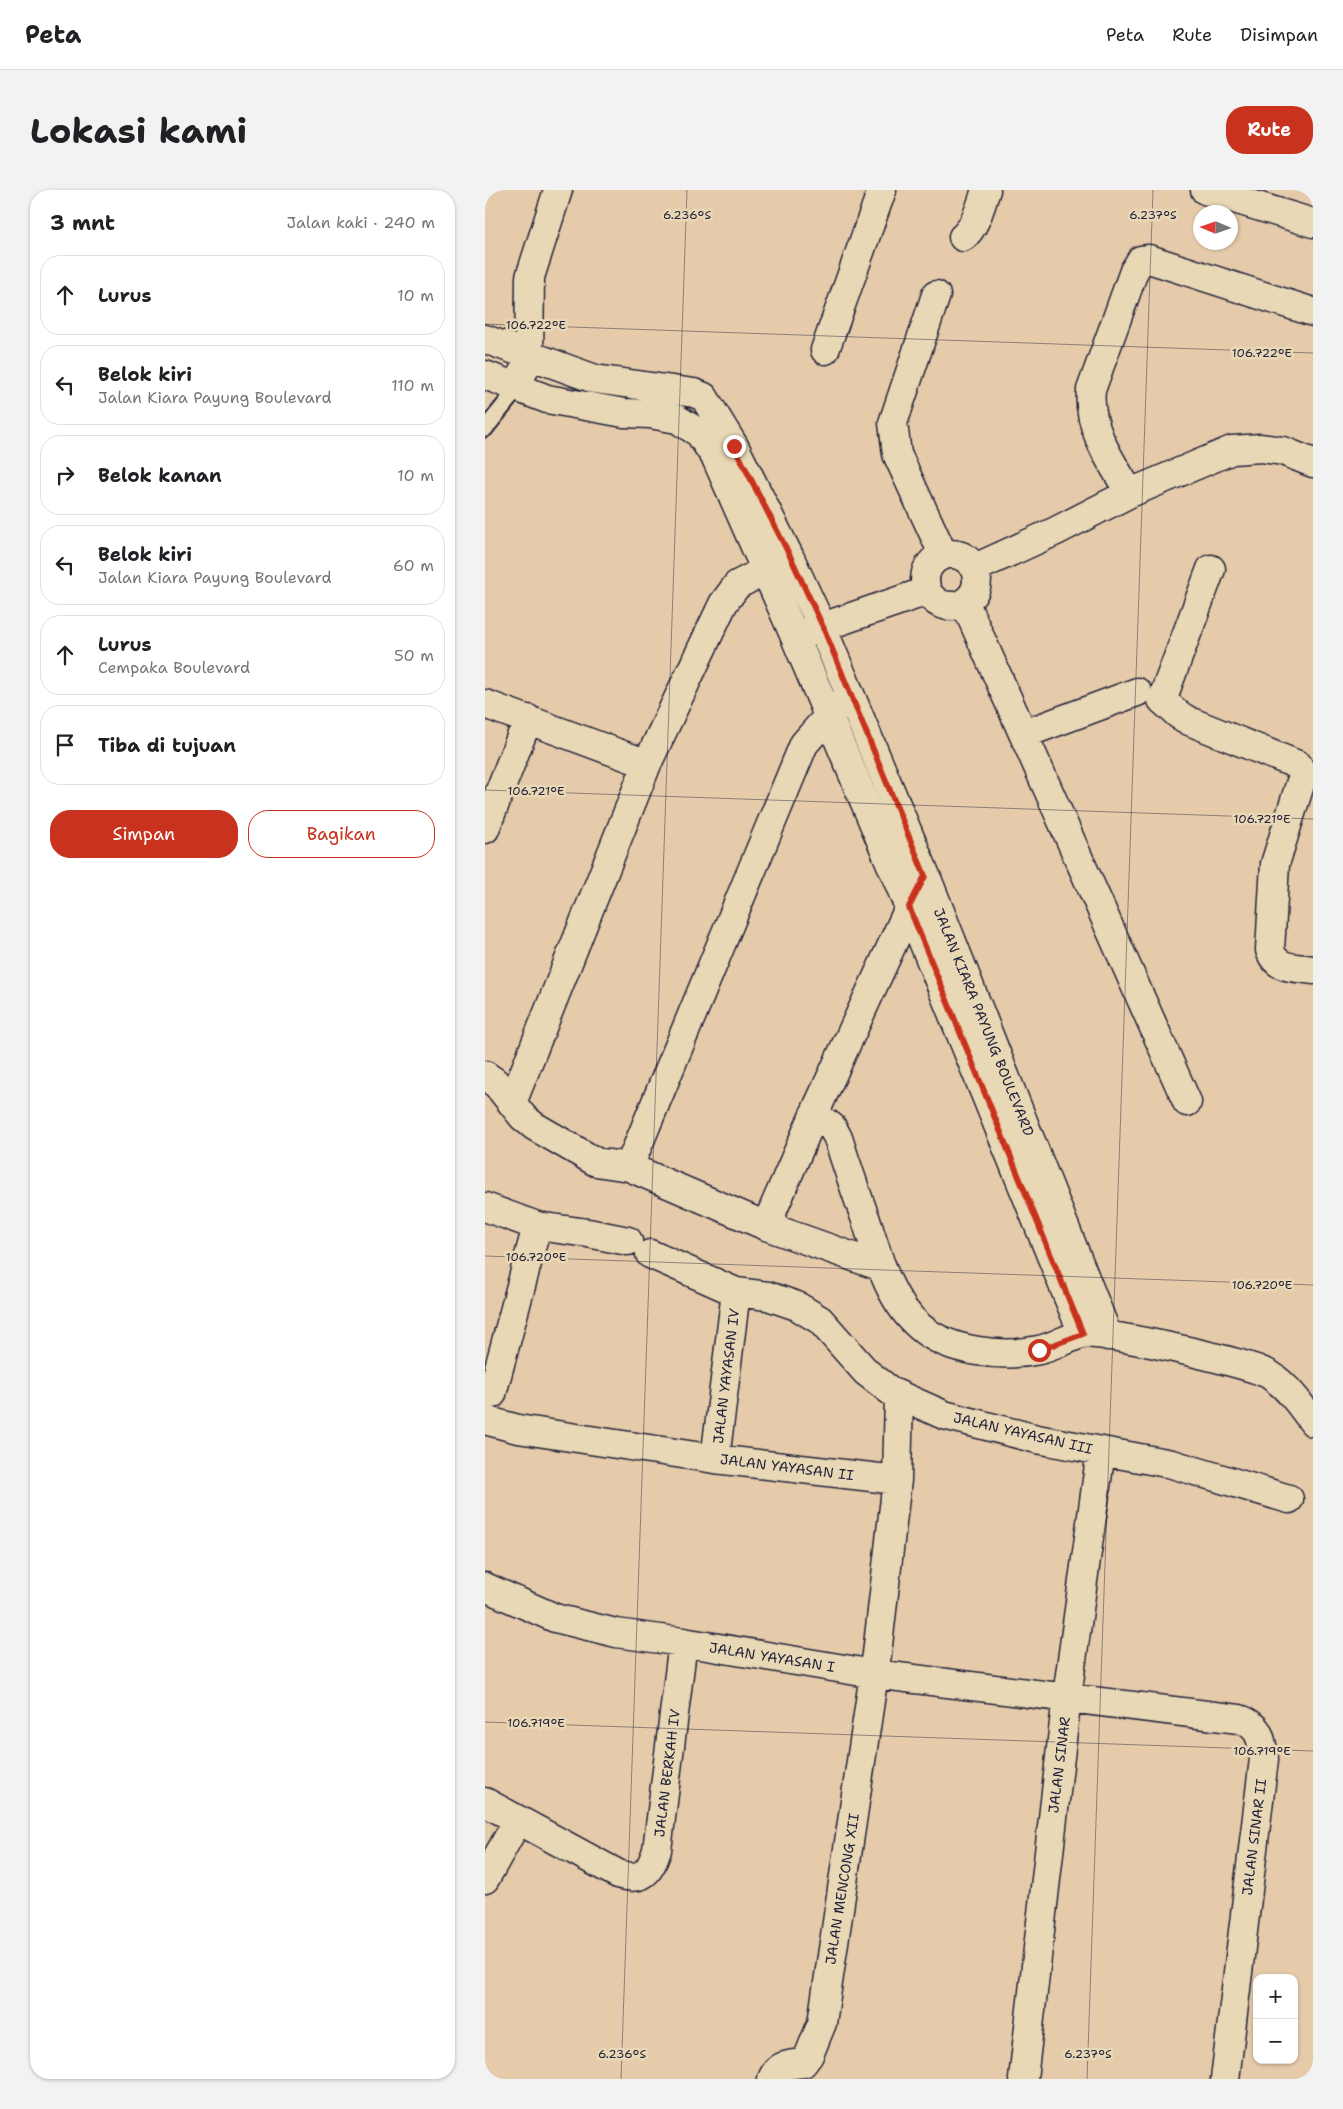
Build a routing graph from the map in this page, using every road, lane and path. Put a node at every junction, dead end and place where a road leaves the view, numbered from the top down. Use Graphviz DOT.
graph roads {
  1 [pos="558,190"];
  2 [pos="882,190"];
  3 [pos="986,190"];
  4 [pos="1205,190"];
  5 [pos="1313,223"];
  6 [pos="963,237"];
  7 [pos="936,295"];
  8 [pos="1313,312"];
  9 [pos="485,339"];
  10 [pos="825,350"];
  11 [pos="529,356"];
  12 [pos="485,375"];
  13 [pos="518,388"];
  14 [pos="485,429"];
  15 [pos="1313,463"];
  16 [pos="1130,493"];
  17 [pos="943,554"];
  18 [pos="791,558"];
  19 [pos="975,568"];
  20 [pos="1211,569"];
  21 [pos="764,570"];
  22 [pos="927,591"];
  23 [pos="965,603"];
  24 [pos="823,627"];
  25 [pos="795,637"];
  26 [pos="851,692"];
  27 [pos="1137,692"];
  28 [pos="485,704"];
  29 [pos="827,716"];
  30 [pos="528,719"];
  31 [pos="1024,734"];
  32 [pos="647,764"];
  33 [pos="485,828"];
  34 [pos="925,876"];
  35 [pos="909,907"];
  36 [pos="1313,970"];
  37 [pos="485,1075"];
  38 [pos="1187,1102"];
  39 [pos="512,1103"];
  40 [pos="814,1114"];
  41 [pos="629,1167"];
  42 [pos="485,1207"];
  43 [pos="537,1226"];
  44 [pos="766,1226"];
  45 [pos="882,1267"];
  46 [pos="736,1292"];
  47 [pos="1096,1335"];
  48 [pos="493,1394"];
  49 [pos="899,1395"];
  50 [pos="485,1420"];
  51 [pos="1313,1422"];
  52 [pos="1101,1451"];
  53 [pos="715,1459"];
  54 [pos="897,1480"];
  55 [pos="1289,1499"];
  56 [pos="485,1587"];
  57 [pos="683,1642"];
  58 [pos="874,1674"];
  59 [pos="1067,1696"];
  60 [pos="485,1802"];
  61 [pos="518,1820"];
  62 [pos="485,1879"];
  63 [pos="772,2079"];
  64 [pos="1023,2079"];
  65 [pos="1225,2079"];
  1 -- 11 [label="street"];
  2 -- 10 [label="street"];
  3 -- 6 [label="street"];
  4 -- 5 [label="street"];
  7 -- 17 [label="street"];
  8 -- 16 [label="street"];
  9 -- 11 [label="street"];
  11 -- 13 [label="street"];
  11 -- 18 [label="street, JALAN KIARA PAYUNG BOULEVARD"];
  12 -- 13 [label="street, JALAN KIARA PAYUNG BOULEVARD"];
  13 -- 14 [label="lane"];
  13 -- 21 [label="street, JALAN KIARA PAYUNG BOULEVARD"];
  15 -- 16 [label="street"];
  16 -- 19 [label="street"];
  17 -- 19 [label="street"];
  17 -- 22 [label="street"];
  18 -- 21 [label="street"];
  18 -- 24 [label="street, JALAN KIARA PAYUNG BOULEVARD"];
  19 -- 23 [label="street"];
  20 -- 36 [label="street"];
  21 -- 25 [label="street, JALAN KIARA PAYUNG BOULEVARD"];
  21 -- 32 [label="street"];
  22 -- 23 [label="street"];
  22 -- 24 [label="street"];
  23 -- 31 [label="street"];
  24 -- 25 [label="street"];
  24 -- 26 [label="street, JALAN KIARA PAYUNG BOULEVARD"];
  25 -- 29 [label="street, JALAN KIARA PAYUNG BOULEVARD"];
  26 -- 29 [label="street"];
  26 -- 34 [label="street, JALAN KIARA PAYUNG BOULEVARD"];
  27 -- 31 [label="street"];
  28 -- 30 [label="street"];
  29 -- 35 [label="street, JALAN KIARA PAYUNG BOULEVARD"];
  29 -- 41 [label="street"];
  30 -- 32 [label="street"];
  30 -- 33 [label="street"];
  31 -- 38 [label="street"];
  32 -- 39 [label="street"];
  34 -- 35 [label="street"];
  34 -- 47 [label="street, JALAN KIARA PAYUNG BOULEVARD"];
  35 -- 40 [label="street"];
  35 -- 47 [label="street, JALAN KIARA PAYUNG BOULEVARD"];
  37 -- 39 [label="street"];
  39 -- 41 [label="street"];
  40 -- 44 [label="street"];
  40 -- 45 [label="street"];
  41 -- 44 [label="street"];
  42 -- 43 [label="street, JALAN YAYASAN III"];
  43 -- 46 [label="street, JALAN YAYASAN III"];
  43 -- 48 [label="street"];
  44 -- 45 [label="street"];
  45 -- 47 [label="street"];
  46 -- 49 [label="street, JALAN YAYASAN III"];
  46 -- 53 [label="street, JALAN YAYASAN IV"];
  47 -- 51 [label="street"];
  49 -- 52 [label="street, JALAN YAYASAN III"];
  49 -- 54 [label="street"];
  50 -- 53 [label="street, JALAN YAYASAN II"];
  52 -- 55 [label="street, JALAN YAYASAN III"];
  52 -- 59 [label="street, JALAN SINAR"];
  53 -- 54 [label="street, JALAN YAYASAN II"];
  54 -- 58 [label="street"];
  56 -- 57 [label="street, JALAN YAYASAN I"];
  57 -- 58 [label="street, JALAN YAYASAN I"];
  57 -- 61 [label="street, JALAN BERKAH IV"];
  58 -- 59 [label="street, JALAN YAYASAN I"];
  58 -- 63 [label="street, JALAN MENCONG XII"];
  59 -- 64 [label="street, JALAN SINAR"];
  59 -- 65 [label="street, JALAN SINAR II"];
  60 -- 61 [label="street"];
  61 -- 62 [label="street"];
}
